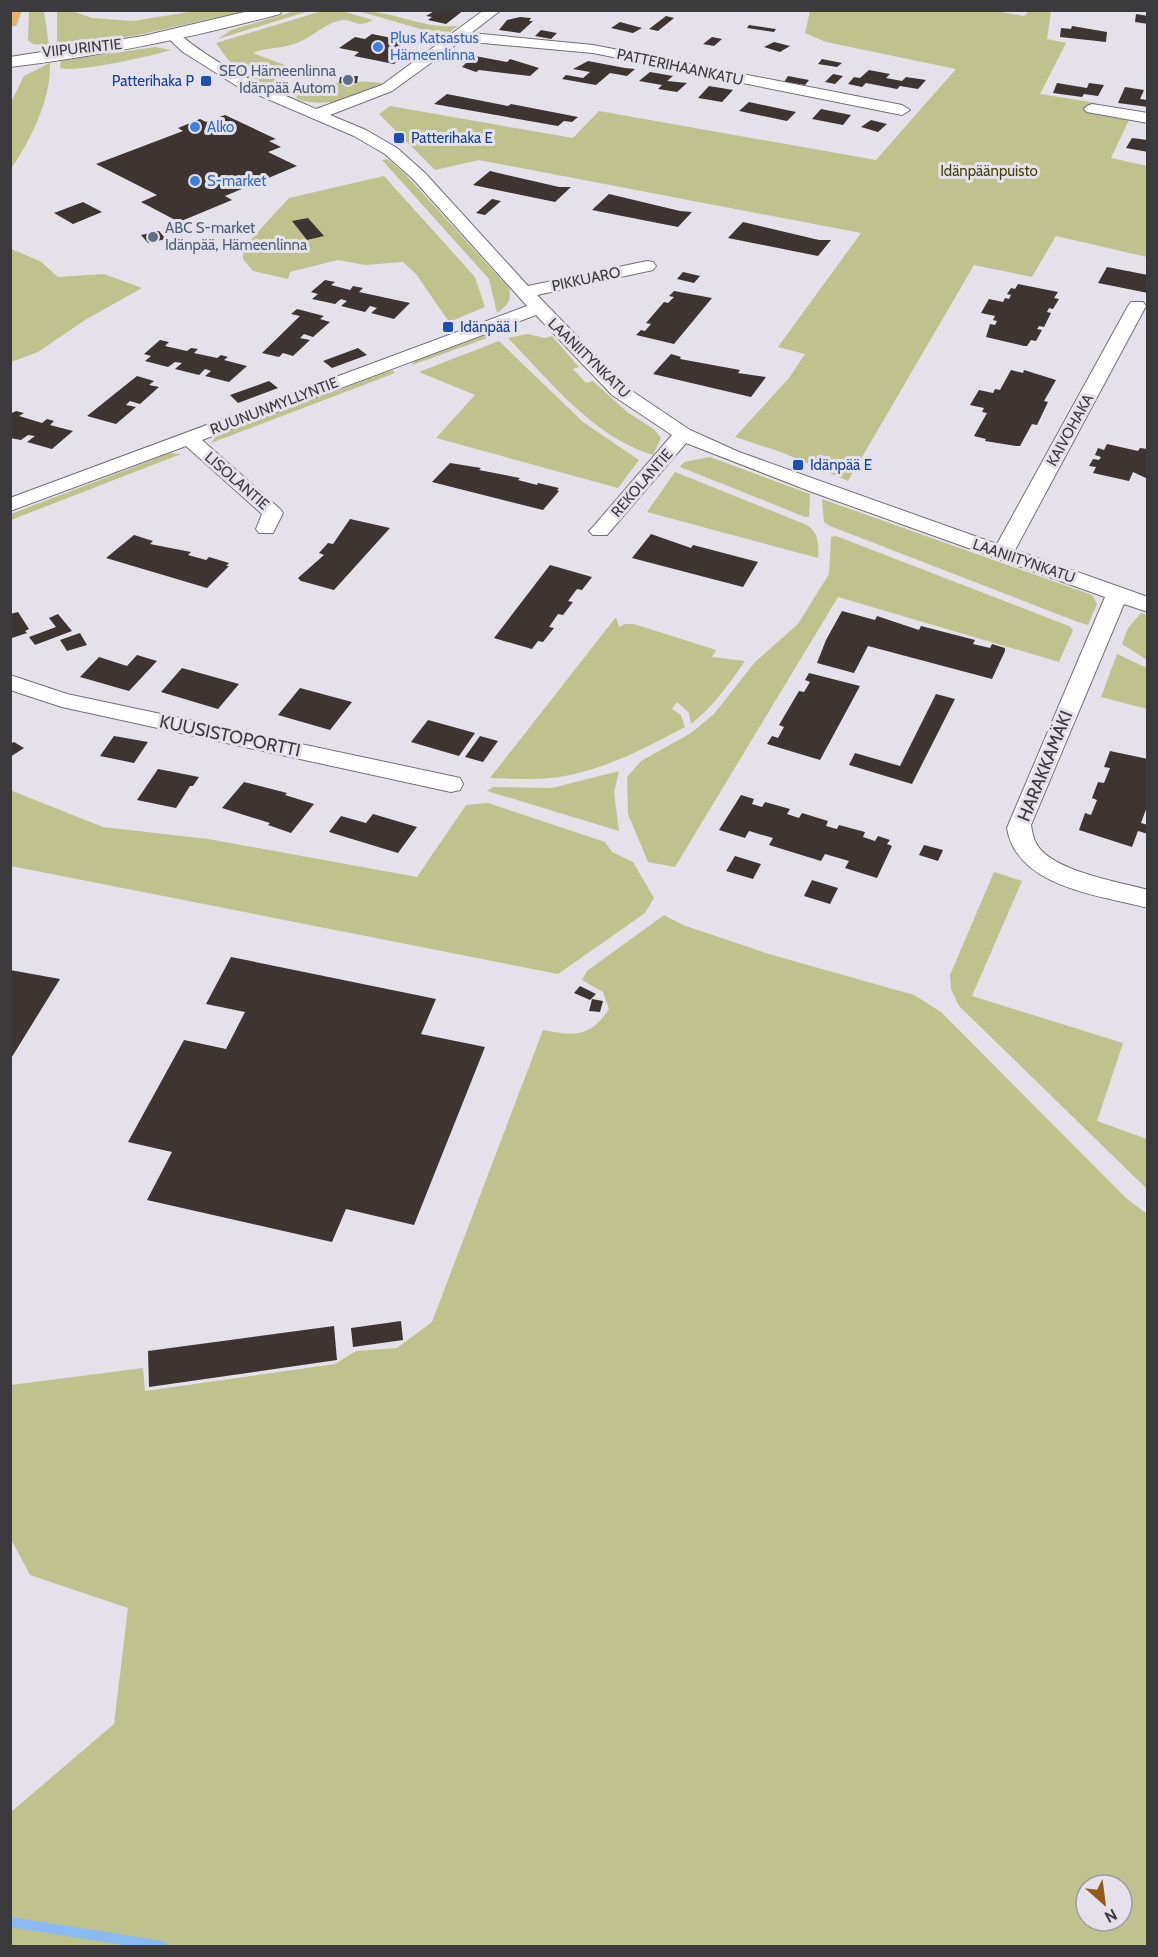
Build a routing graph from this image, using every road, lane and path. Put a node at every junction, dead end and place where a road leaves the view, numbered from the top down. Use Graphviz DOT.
graph roads {
  1 [pos="13,10"];
  2 [pos="274,10"];
  3 [pos="494,10"];
  4 [pos="10,21"];
  5 [pos="181,34"];
  6 [pos="456,36"];
  7 [pos="154,40"];
  8 [pos="10,56"];
  9 [pos="43,58"];
  10 [pos="10,62"];
  11 [pos="10,74"];
  12 [pos="1092,109"];
  13 [pos="902,110"];
  14 [pos="316,114"];
  15 [pos="1148,118"];
  16 [pos="647,266"];
  17 [pos="524,292"];
  18 [pos="1137,306"];
  19 [pos="539,308"];
  20 [pos="683,434"];
  21 [pos="188,438"];
  22 [pos="10,505"];
  23 [pos="266,529"];
  24 [pos="600,531"];
  25 [pos="1002,554"];
  26 [pos="1117,594"];
  27 [pos="1148,605"];
  28 [pos="10,682"];
  29 [pos="451,784"];
  30 [pos="1148,899"];
  1 -- 4 [label="highway"];
  2 -- 5 [label="main road, VIIPURINTIE"];
  3 -- 6 [label="street"];
  5 -- 7 [label="main road, VIIPURINTIE"];
  5 -- 14 [label="street, LAANIITYNKATU"];
  6 -- 13 [label="street, PATTERIHAANKATU"];
  6 -- 14 [label="street"];
  7 -- 8 [label="main road, VIIPURINTIE"];
  7 -- 9 [label="main road, VIIPURINTIE"];
  9 -- 10 [label="main road, VIIPURINTIE"];
  9 -- 11 [label="main road, VIIPURINTIE"];
  12 -- 15 [label="street"];
  14 -- 17 [label="street, LAANIITYNKATU"];
  16 -- 17 [label="street, PIKKUARO"];
  17 -- 19 [label="street, LAANIITYNKATU"];
  18 -- 25 [label="street, KAIVOHAKA"];
  19 -- 20 [label="street, LAANIITYNKATU"];
  19 -- 21 [label="street, RUUNUNMYLLYNTIE"];
  20 -- 24 [label="street, REKOLANTIE"];
  20 -- 25 [label="street, LAANIITYNKATU"];
  21 -- 22 [label="street, RUUNUNMYLLYNTIE"];
  21 -- 23 [label="street, LISOLANTIE"];
  25 -- 26 [label="street, LAANIITYNKATU"];
  26 -- 27 [label="street, LAANIITYNKATU"];
  26 -- 30 [label="street, HARAKKAMÄKI"];
  28 -- 29 [label="street, KUUSISTOPORTTI"];
}
